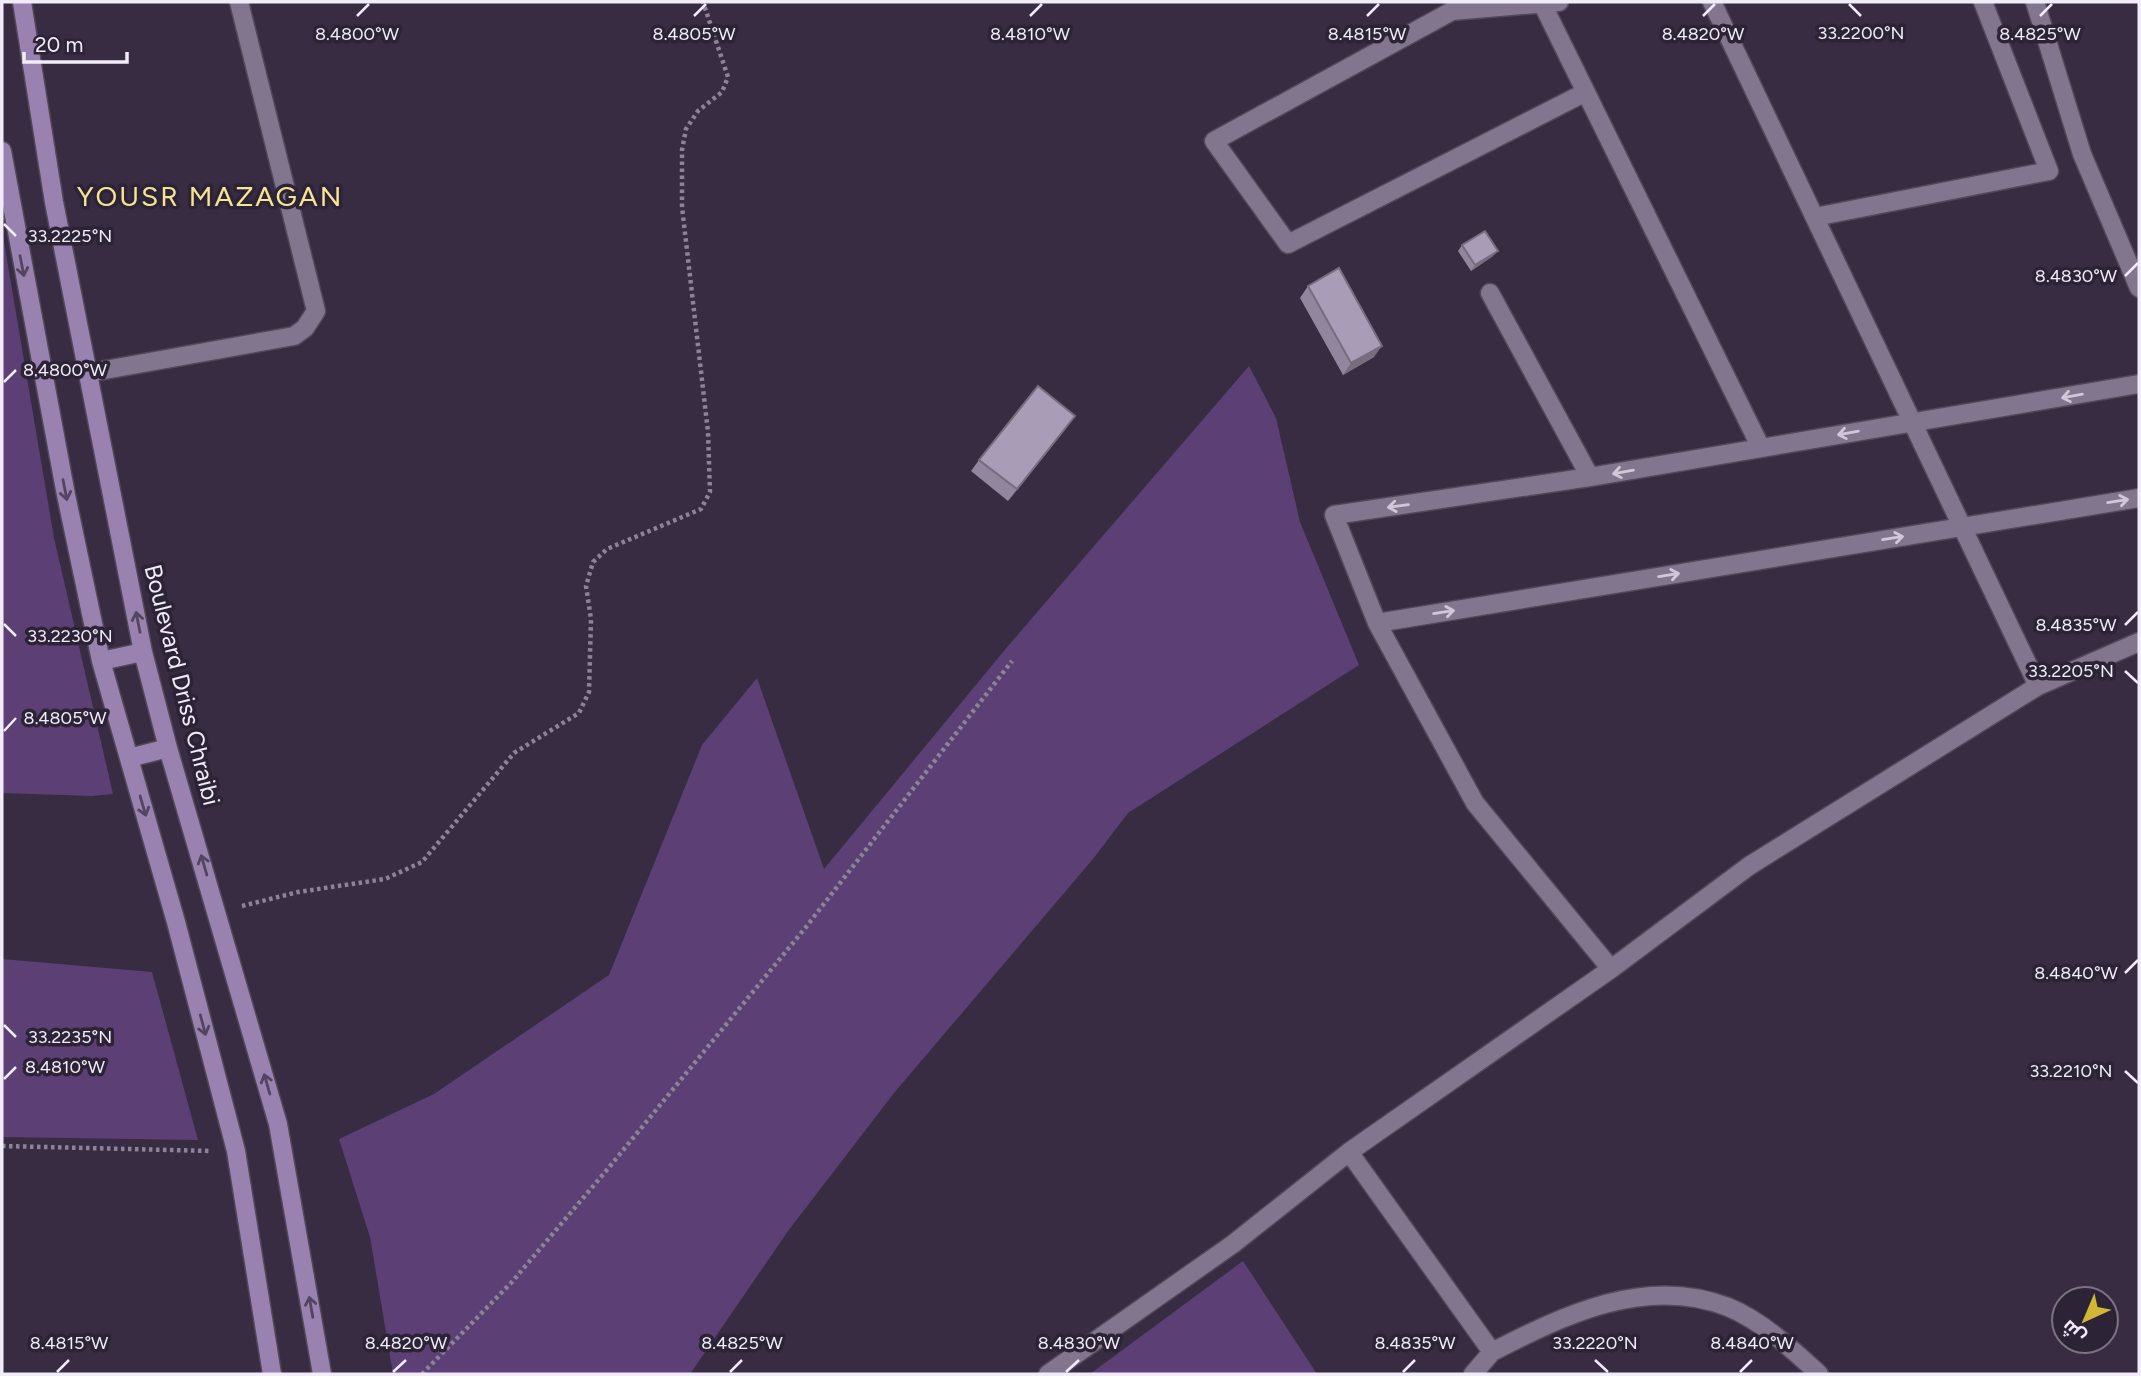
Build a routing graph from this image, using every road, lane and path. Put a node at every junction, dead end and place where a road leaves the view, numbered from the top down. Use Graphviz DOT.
graph roads {
  1 [pos="22,2"];
  2 [pos="239,2"];
  3 [pos="703,2"];
  4 [pos="1550,2"];
  5 [pos="1712,2"];
  6 [pos="1983,2"];
  7 [pos="2035,2"];
  8 [pos="1452,6"];
  9 [pos="1586,92"];
  10 [pos="2,151"];
  11 [pos="1815,217"];
  12 [pos="2139,288"];
  13 [pos="1490,293"];
  14 [pos="88,373"];
  15 [pos="2139,384"];
  16 [pos="1914,422"];
  17 [pos="1762,448"];
  18 [pos="1590,477"];
  19 [pos="2139,498"];
  20 [pos="1964,526"];
  21 [pos="1377,623"];
  22 [pos="2139,642"];
  23 [pos="144,652"];
  24 [pos="101,661"];
  25 [pos="1012,661"];
  26 [pos="2038,686"];
  27 [pos="168,748"];
  28 [pos="129,758"];
  29 [pos="218,913"];
  30 [pos="1611,968"];
  31 [pos="2,1146"];
  32 [pos="236,1151"];
  33 [pos="1349,1152"];
  34 [pos="1492,1352"];
  35 [pos="272,1374"];
  36 [pos="322,1374"];
  37 [pos="422,1374"];
  38 [pos="1048,1374"];
  39 [pos="1473,1374"];
  40 [pos="1819,1374"];
  1 -- 14 [label="main road, Boulevard Driss Chraibi"];
  2 -- 14 [label="street"];
  3 -- 29 [label="path"];
  4 -- 8 [label="street"];
  4 -- 9 [label="street"];
  5 -- 11 [label="street"];
  6 -- 11 [label="street"];
  7 -- 12 [label="street"];
  8 -- 9 [label="street"];
  9 -- 17 [label="street"];
  10 -- 24 [label="main road, one-way"];
  11 -- 16 [label="street"];
  13 -- 18 [label="street"];
  23 -- 14 [label="main road, Boulevard Driss Chraibi, one-way"];
  15 -- 16 [label="street, one-way"];
  16 -- 17 [label="street, one-way"];
  16 -- 20 [label="street"];
  17 -- 18 [label="street, one-way"];
  18 -- 21 [label="street, one-way"];
  20 -- 19 [label="street, one-way"];
  21 -- 20 [label="street, one-way"];
  20 -- 26 [label="street"];
  21 -- 30 [label="street"];
  22 -- 26 [label="street"];
  23 -- 24 [label="main road"];
  23 -- 27 [label="main road, Boulevard Driss Chraibi"];
  24 -- 28 [label="main road"];
  25 -- 37 [label="path"];
  26 -- 30 [label="street"];
  27 -- 28 [label="main road"];
  29 -- 27 [label="main road, Boulevard Driss Chraibi, one-way"];
  28 -- 32 [label="main road, one-way"];
  36 -- 29 [label="main road, Boulevard Driss Chraibi, one-way"];
  30 -- 33 [label="street"];
  31 -- 32 [label="path"];
  32 -- 35 [label="main road"];
  33 -- 34 [label="street"];
  33 -- 38 [label="street"];
  34 -- 39 [label="street"];
  34 -- 40 [label="street"];
}
